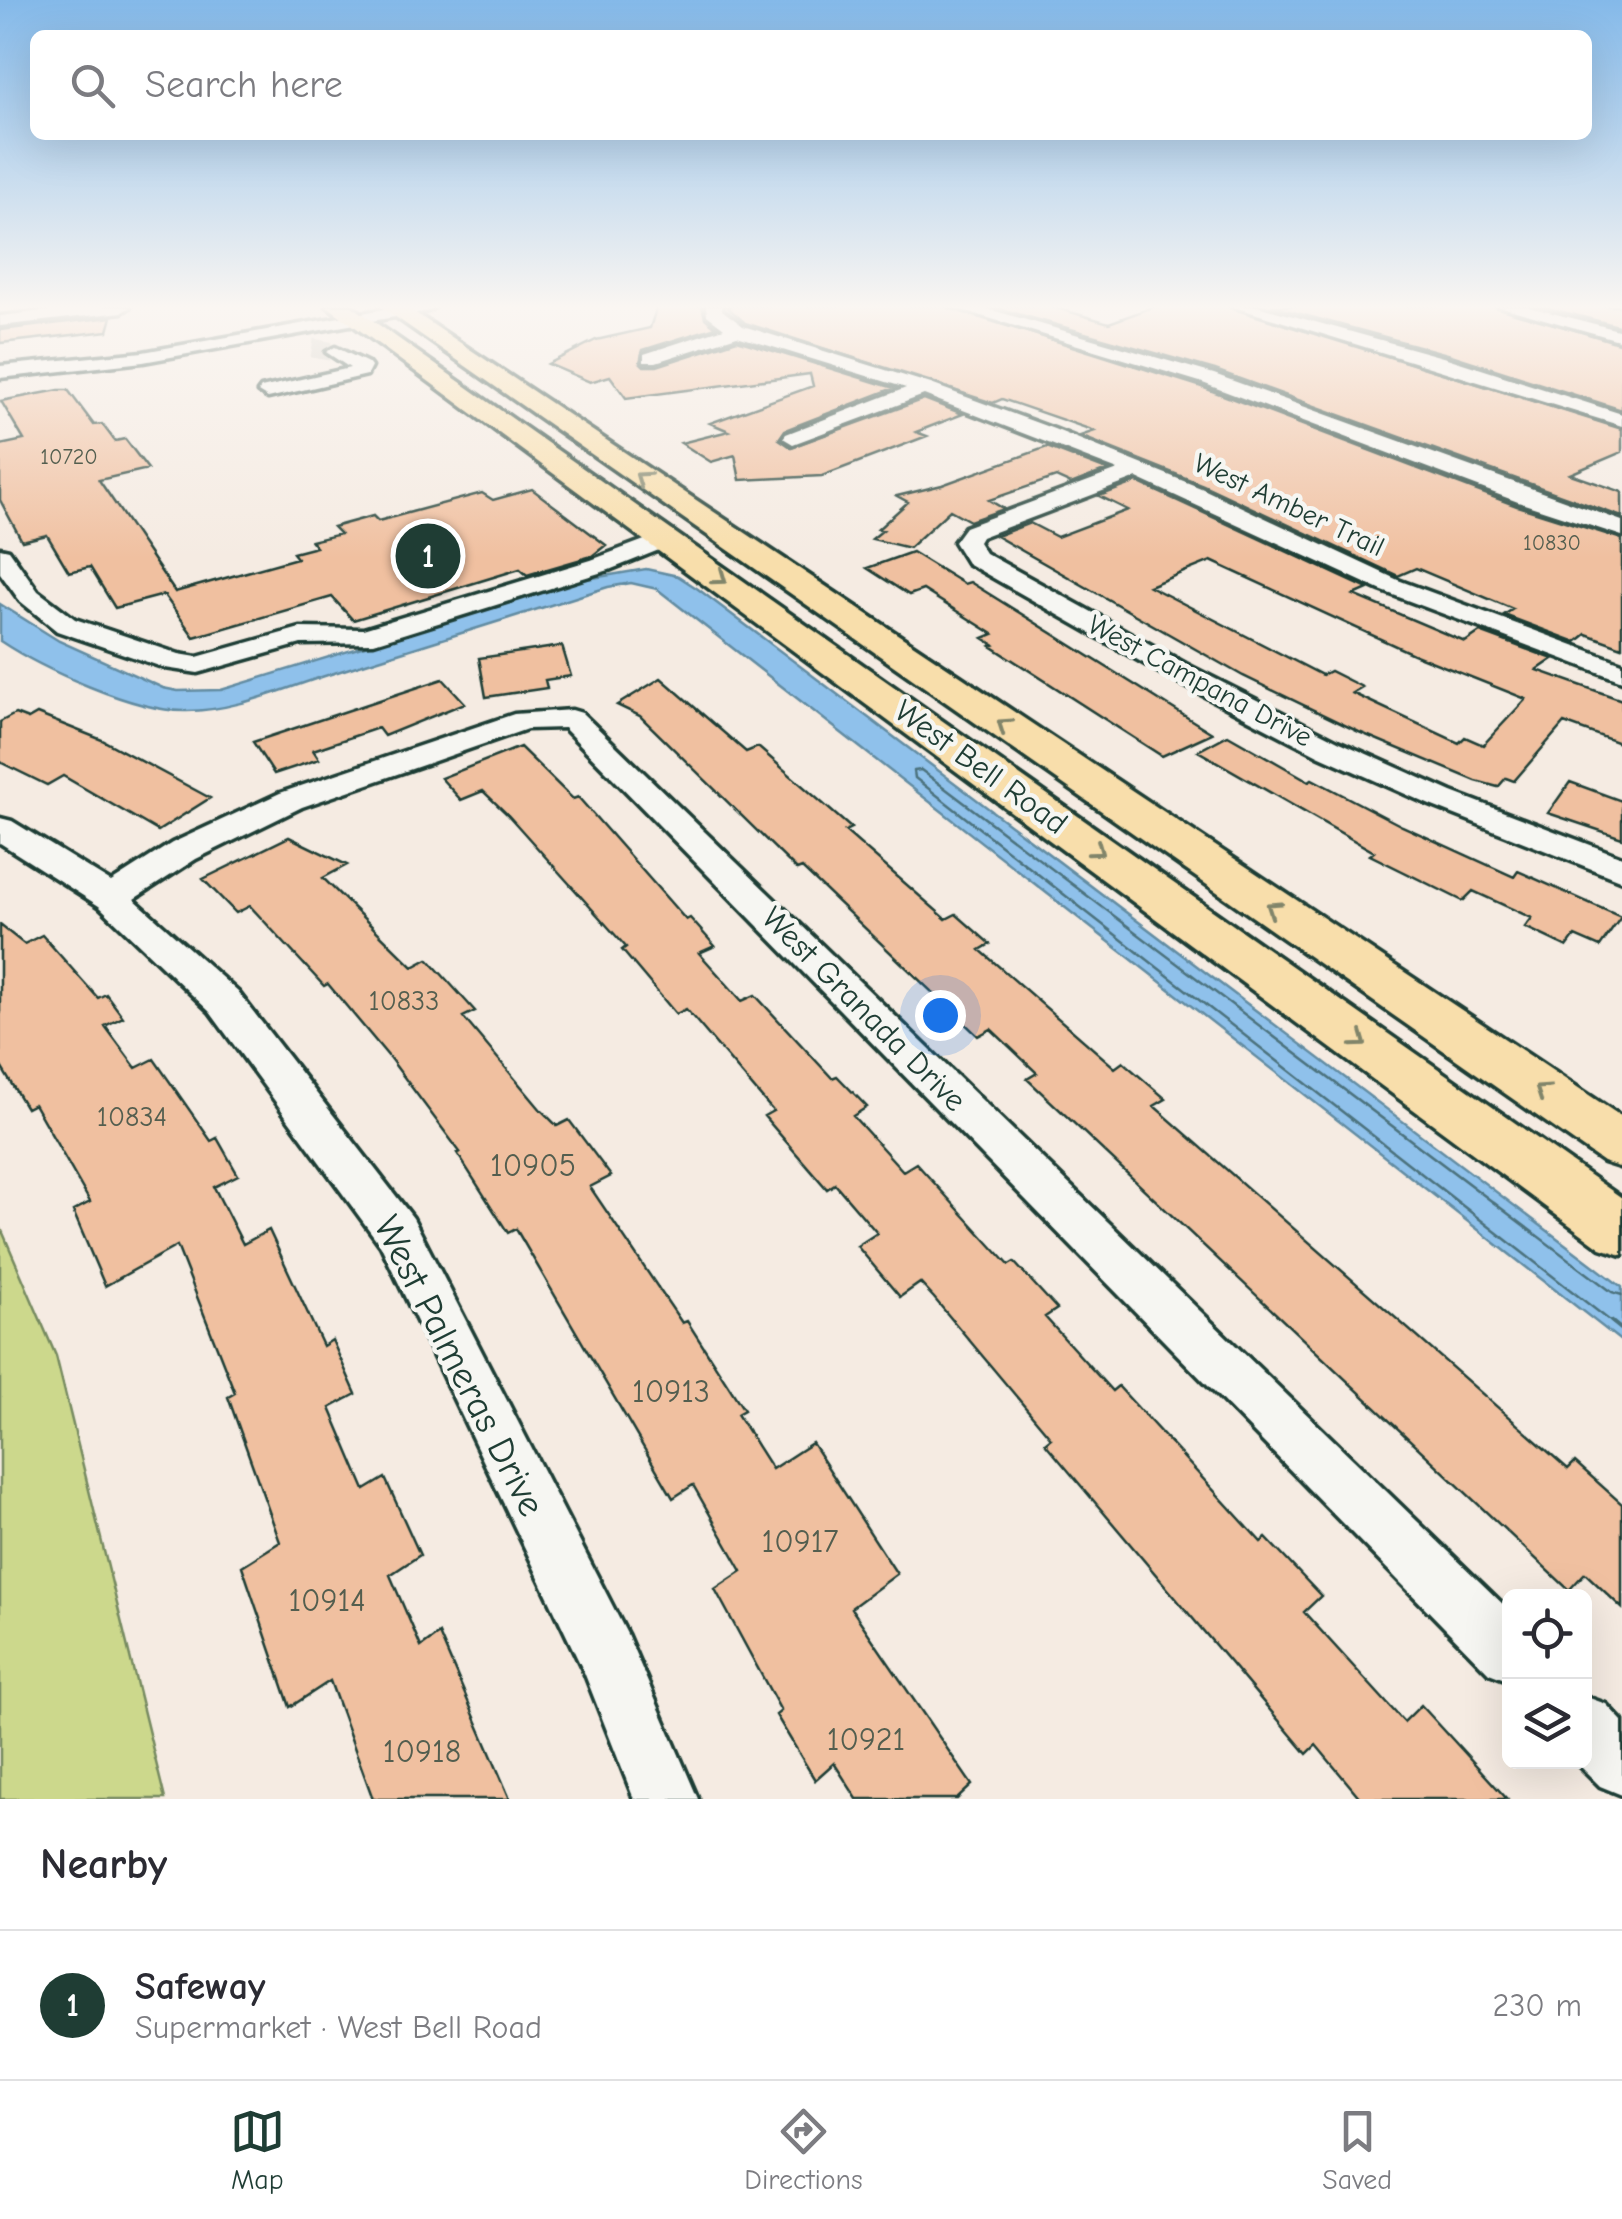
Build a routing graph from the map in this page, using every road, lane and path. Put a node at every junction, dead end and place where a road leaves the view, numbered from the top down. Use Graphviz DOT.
graph roads {
  1 [pos="277,390"];
  2 [pos="457,390"];
  3 [pos="515,390"];
  4 [pos="919,390"];
  5 [pos="929,390"];
  6 [pos="1241,390"];
  7 [pos="1528,390"];
  8 [pos="268,392"];
  9 [pos="1622,420"];
  10 [pos="793,438"];
  11 [pos="599,448"];
  12 [pos="554,461"];
  13 [pos="1138,470"];
  14 [pos="1622,529"];
  15 [pos="666,540"];
  16 [pos="0,556"];
  17 [pos="1622,673"];
  18 [pos="0,828"];
  19 [pos="1622,870"];
  20 [pos="111,898"];
  21 [pos="1622,1146"];
  22 [pos="1622,1230"];
  23 [pos="1502,1644"];
  24 [pos="1592,1734"];
  25 [pos="1622,1764"];
  26 [pos="666,1799"];
  1 -- 8 [label="street"];
  2 -- 12 [label="main road, West Bell Road"];
  3 -- 11 [label="main road, West Bell Road"];
  4 -- 10 [label="street"];
  5 -- 13 [label="street, West Amber Trail"];
  6 -- 14 [label="street"];
  7 -- 9 [label="street"];
  11 -- 12 [label="main road"];
  21 -- 11 [label="main road, West Bell Road, one-way"];
  12 -- 15 [label="main road, West Bell Road"];
  13 -- 17 [label="street, West Amber Trail"];
  13 -- 19 [label="street, West Campana Drive"];
  15 -- 16 [label="street"];
  15 -- 22 [label="main road, West Bell Road, one-way"];
  18 -- 20 [label="street, West Palmeras Drive"];
  20 -- 23 [label="street, West Granada Drive"];
  20 -- 26 [label="street, West Palmeras Drive"];
  24 -- 25 [label="street"];
}
